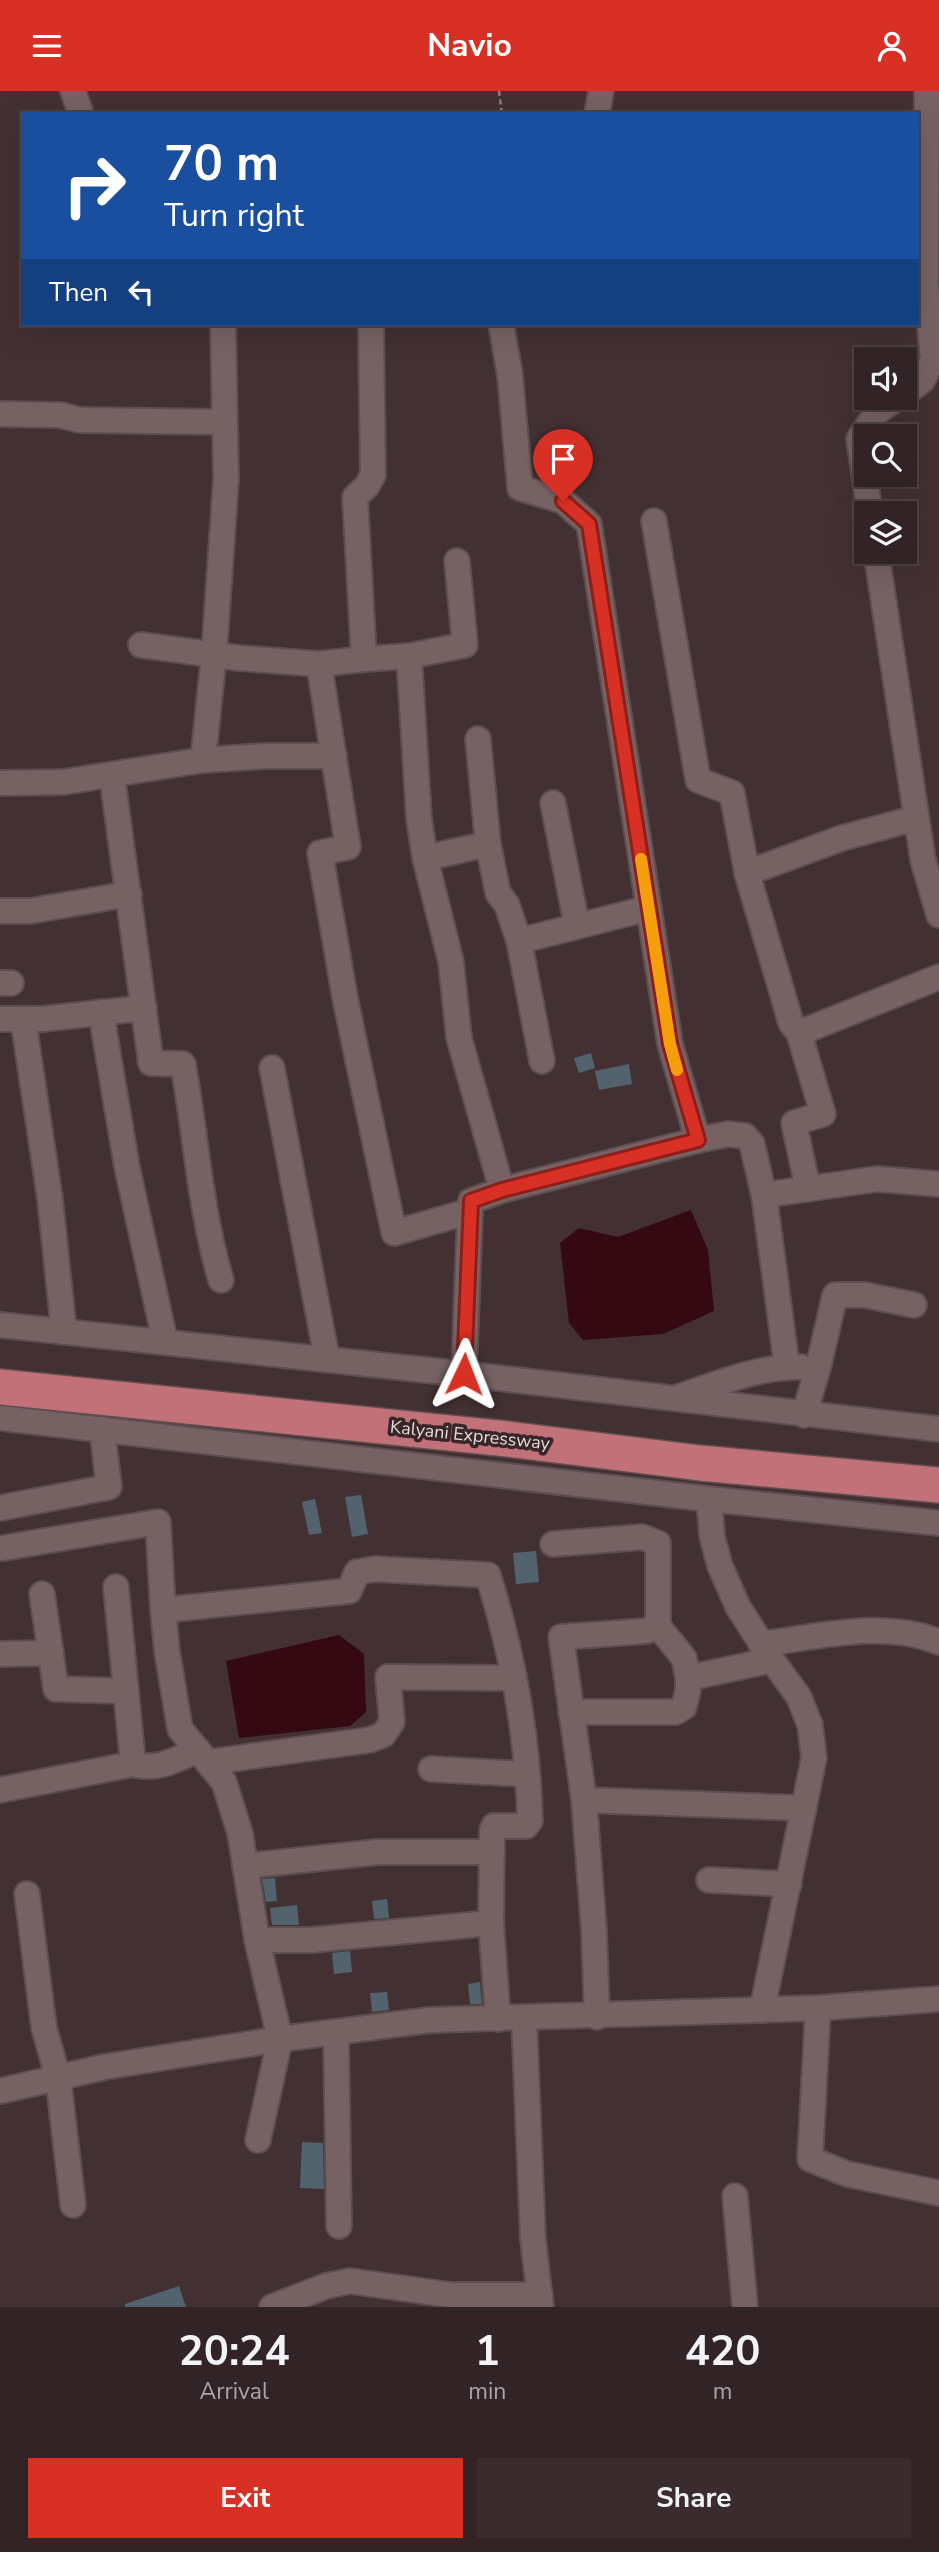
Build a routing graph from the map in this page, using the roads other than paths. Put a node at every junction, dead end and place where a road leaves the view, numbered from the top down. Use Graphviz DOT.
graph roads {
  1 [pos="73,91"];
  2 [pos="601,91"];
  3 [pos="926,91"];
  4 [pos="80,112"];
  5 [pos="597,112"];
  6 [pos="933,153"];
  7 [pos="223,326"];
  8 [pos="500,326"];
  9 [pos="371,327"];
  10 [pos="917,385"];
  11 [pos="880,410"];
  12 [pos="0,414"];
  13 [pos="223,422"];
  14 [pos="868,501"];
  15 [pos="654,521"];
  16 [pos="457,561"];
  17 [pos="878,564"];
  18 [pos="141,645"];
  19 [pos="214,655"];
  20 [pos="409,656"];
  21 [pos="363,659"];
  22 [pos="319,664"];
  23 [pos="478,739"];
  24 [pos="334,757"];
  25 [pos="203,760"];
  26 [pos="112,776"];
  27 [pos="0,783"];
  28 [pos="553,803"];
  29 [pos="916,818"];
  30 [pos="488,844"];
  31 [pos="425,857"];
  32 [pos="933,871"];
  33 [pos="747,873"];
  34 [pos="129,894"];
  35 [pos="649,908"];
  36 [pos="0,911"];
  37 [pos="939,915"];
  38 [pos="577,926"];
  39 [pos="519,941"];
  40 [pos="939,977"];
  41 [pos="144,1008"];
  42 [pos="101,1013"];
  43 [pos="12,1019"];
  44 [pos="799,1033"];
  45 [pos="542,1061"];
  46 [pos="272,1068"];
  47 [pos="698,1140"];
  48 [pos="939,1184"];
  49 [pos="807,1189"];
  50 [pos="502,1190"];
  51 [pos="764,1195"];
  52 [pos="470,1211"];
  53 [pos="221,1280"];
  54 [pos="914,1305"];
  55 [pos="0,1325"];
  56 [pos="64,1332"];
  57 [pos="165,1341"];
  58 [pos="327,1359"];
  59 [pos="787,1367"];
  60 [pos="818,1368"];
  61 [pos="464,1374"];
  62 [pos="0,1387"];
  63 [pos="674,1398"];
  64 [pos="804,1415"];
  65 [pos="0,1417"];
  66 [pos="102,1429"];
  67 [pos="939,1429"];
  68 [pos="939,1485"];
  69 [pos="709,1499"];
  70 [pos="0,1508"];
  71 [pos="939,1523"];
  72 [pos="553,1544"];
  73 [pos="3,1548"];
  74 [pos="116,1587"];
  75 [pos="42,1594"];
  76 [pos="163,1610"];
  77 [pos="658,1626"];
  78 [pos="939,1642"];
  79 [pos="766,1652"];
  80 [pos="51,1653"];
  81 [pos="0,1654"];
  82 [pos="514,1678"];
  83 [pos="688,1678"];
  84 [pos="126,1691"];
  85 [pos="571,1712"];
  86 [pos="204,1756"];
  87 [pos="133,1764"];
  88 [pos="431,1769"];
  89 [pos="526,1774"];
  90 [pos="0,1790"];
  91 [pos="584,1800"];
  92 [pos="804,1808"];
  93 [pos="492,1852"];
  94 [pos="245,1866"];
  95 [pos="709,1880"];
  96 [pos="789,1884"];
  97 [pos="27,1894"];
  98 [pos="491,1923"];
  99 [pos="257,1940"];
  100 [pos="939,1999"];
  101 [pos="818,2008"];
  102 [pos="762,2010"];
  103 [pos="597,2017"];
  104 [pos="524,2018"];
  105 [pos="498,2019"];
  106 [pos="336,2032"];
  107 [pos="279,2039"];
  108 [pos="58,2077"];
  109 [pos="0,2091"];
  110 [pos="258,2140"];
  111 [pos="939,2193"];
  112 [pos="735,2196"];
  113 [pos="73,2205"];
  114 [pos="339,2225"];
  115 [pos="540,2301"];
  116 [pos="272,2307"];
  117 [pos="745,2307"];
  1 -- 4 [label="street"];
  2 -- 5 [label="street"];
  3 -- 6 [label="street"];
  6 -- 10 [label="street"];
  7 -- 13 [label="street"];
  8 -- 35 [label="street"];
  9 -- 21 [label="street"];
  11 -- 14 [label="street"];
  12 -- 13 [label="street"];
  13 -- 19 [label="street"];
  15 -- 33 [label="street"];
  16 -- 20 [label="street"];
  17 -- 29 [label="street"];
  18 -- 19 [label="street"];
  19 -- 22 [label="street"];
  19 -- 25 [label="street"];
  20 -- 21 [label="street"];
  20 -- 31 [label="street"];
  21 -- 22 [label="street"];
  22 -- 24 [label="street"];
  23 -- 30 [label="street"];
  24 -- 25 [label="street"];
  24 -- 52 [label="street"];
  25 -- 26 [label="street"];
  26 -- 27 [label="street"];
  26 -- 34 [label="street"];
  28 -- 38 [label="street"];
  29 -- 32 [label="street"];
  29 -- 33 [label="street"];
  30 -- 31 [label="street"];
  30 -- 39 [label="street"];
  31 -- 50 [label="street"];
  32 -- 37 [label="street"];
  33 -- 44 [label="street"];
  34 -- 36 [label="street"];
  34 -- 41 [label="street"];
  35 -- 38 [label="street"];
  35 -- 47 [label="street"];
  38 -- 39 [label="street"];
  39 -- 45 [label="street"];
  40 -- 44 [label="street"];
  41 -- 42 [label="street"];
  41 -- 53 [label="street"];
  42 -- 43 [label="street"];
  42 -- 57 [label="street"];
  43 -- 56 [label="street"];
  44 -- 49 [label="street"];
  46 -- 58 [label="street"];
  47 -- 50 [label="street"];
  47 -- 51 [label="street"];
  48 -- 49 [label="street"];
  49 -- 51 [label="street"];
  50 -- 52 [label="street"];
  51 -- 59 [label="street"];
  52 -- 61 [label="street"];
  54 -- 60 [label="street"];
  55 -- 56 [label="street"];
  56 -- 57 [label="street"];
  57 -- 58 [label="street"];
  58 -- 61 [label="street"];
  59 -- 60 [label="street"];
  59 -- 63 [label="street"];
  60 -- 64 [label="street"];
  61 -- 63 [label="street"];
  62 -- 68 [label="highway, Kalyani Expressway"];
  63 -- 64 [label="street"];
  64 -- 67 [label="street"];
  65 -- 66 [label="street"];
  66 -- 69 [label="street"];
  66 -- 70 [label="street"];
  69 -- 71 [label="street"];
  69 -- 79 [label="street"];
  72 -- 77 [label="street"];
  73 -- 76 [label="street"];
  74 -- 84 [label="street"];
  75 -- 80 [label="street"];
  76 -- 82 [label="street"];
  76 -- 86 [label="street"];
  77 -- 83 [label="street"];
  77 -- 85 [label="street"];
  78 -- 79 [label="street"];
  79 -- 83 [label="street"];
  79 -- 92 [label="street"];
  80 -- 81 [label="street"];
  80 -- 84 [label="street"];
  82 -- 86 [label="street"];
  82 -- 89 [label="street"];
  83 -- 85 [label="street"];
  84 -- 87 [label="street"];
  85 -- 91 [label="street"];
  86 -- 87 [label="street"];
  86 -- 94 [label="street"];
  87 -- 90 [label="street"];
  88 -- 89 [label="street"];
  89 -- 93 [label="street"];
  91 -- 92 [label="street"];
  91 -- 103 [label="street"];
  92 -- 96 [label="street"];
  93 -- 94 [label="street"];
  93 -- 98 [label="street"];
  94 -- 99 [label="street"];
  95 -- 96 [label="street"];
  96 -- 102 [label="street"];
  97 -- 108 [label="street"];
  98 -- 99 [label="street"];
  98 -- 105 [label="street"];
  99 -- 107 [label="street"];
  100 -- 101 [label="street"];
  101 -- 102 [label="street"];
  101 -- 111 [label="street"];
  102 -- 103 [label="street"];
  103 -- 104 [label="street"];
  104 -- 105 [label="street"];
  104 -- 115 [label="street"];
  105 -- 106 [label="street"];
  106 -- 107 [label="street"];
  106 -- 114 [label="street"];
  107 -- 108 [label="street"];
  107 -- 110 [label="street"];
  108 -- 109 [label="street"];
  108 -- 113 [label="street"];
  112 -- 117 [label="street"];
  115 -- 116 [label="street"];
}
